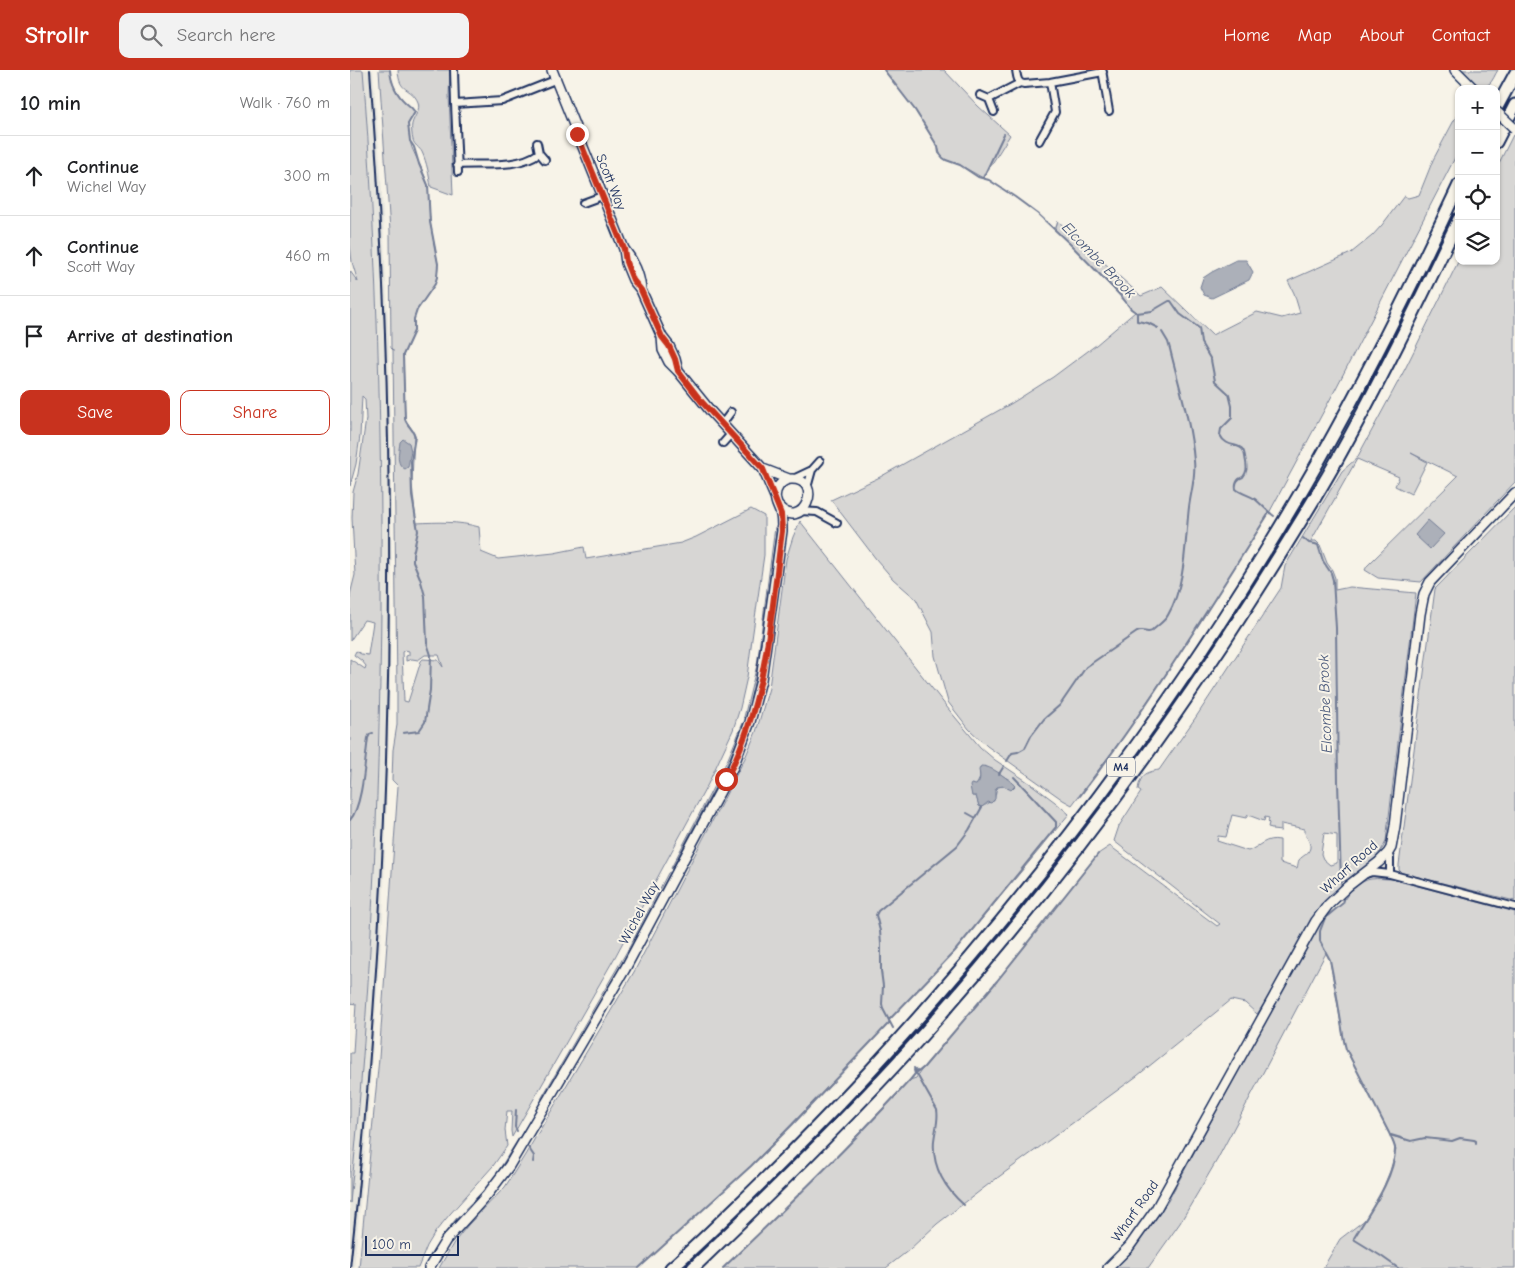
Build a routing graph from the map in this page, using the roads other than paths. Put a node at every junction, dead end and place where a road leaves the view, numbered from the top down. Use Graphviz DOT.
graph roads {
  1 [pos="454,70"];
  2 [pos="552,70"];
  3 [pos="1016,70"];
  4 [pos="1455,70"];
  5 [pos="1103,71"];
  6 [pos="1515,74"];
  7 [pos="556,80"];
  8 [pos="1050,82"];
  9 [pos="1020,83"];
  10 [pos="1470,85"];
  11 [pos="980,95"];
  12 [pos="989,99"];
  13 [pos="1500,102"];
  14 [pos="454,104"];
  15 [pos="1515,105"];
  16 [pos="1109,110"];
  17 [pos="994,112"];
  18 [pos="1500,114"];
  19 [pos="1515,130"];
  20 [pos="1500,134"];
  21 [pos="1039,141"];
  22 [pos="537,143"];
  23 [pos="539,153"];
  24 [pos="545,160"];
  25 [pos="457,165"];
  26 [pos="458,172"];
  27 [pos="1455,193"];
  28 [pos="602,196"];
  29 [pos="583,203"];
  30 [pos="1459,220"];
  31 [pos="731,412"];
  32 [pos="722,424"];
  33 [pos="731,434"];
  34 [pos="723,442"];
  35 [pos="820,460"];
  36 [pos="763,469"];
  37 [pos="812,470"];
  38 [pos="790,479"];
  39 [pos="808,493"];
  40 [pos="1515,493"];
  41 [pos="777,502"];
  42 [pos="796,512"];
  43 [pos="817,512"];
  44 [pos="837,523"];
  45 [pos="782,531"];
  46 [pos="1388,853"];
  47 [pos="1362,874"];
  48 [pos="1390,874"];
  49 [pos="1515,907"];
  50 [pos="429,1268"];
  51 [pos="671,1268"];
  52 [pos="693,1268"];
  53 [pos="1108,1268"];
  1 -- 14 [label="street"];
  2 -- 7 [label="street, Scott Way"];
  3 -- 9 [label="street"];
  4 -- 10 [label="street"];
  5 -- 8 [label="street"];
  5 -- 16 [label="street"];
  6 -- 13 [label="highway"];
  7 -- 14 [label="street"];
  7 -- 28 [label="street, Scott Way"];
  8 -- 9 [label="street"];
  8 -- 21 [label="street"];
  9 -- 12 [label="street"];
  11 -- 12 [label="street"];
  12 -- 17 [label="street"];
  14 -- 25 [label="street"];
  15 -- 20 [label="highway"];
  18 -- 19 [label="street, bridge"];
  22 -- 23 [label="street"];
  23 -- 24 [label="street"];
  23 -- 25 [label="street"];
  25 -- 26 [label="street"];
  27 -- 51 [label="highway, M4"];
  28 -- 29 [label="street"];
  28 -- 32 [label="street, Scott Way"];
  30 -- 52 [label="highway, M4"];
  31 -- 32 [label="street"];
  32 -- 33 [label="street, Scott Way"];
  33 -- 34 [label="street"];
  33 -- 36 [label="street, Scott Way"];
  35 -- 37 [label="street"];
  36 -- 38 [label="street, Scott Way"];
  36 -- 41 [label="street, Scott Way"];
  37 -- 38 [label="street"];
  37 -- 39 [label="street"];
  38 -- 39 [label="street"];
  38 -- 41 [label="street"];
  39 -- 42 [label="street"];
  39 -- 43 [label="street"];
  40 -- 46 [label="street, Wharf Road"];
  41 -- 42 [label="street"];
  41 -- 45 [label="street, Wichel Way"];
  42 -- 43 [label="street"];
  42 -- 45 [label="street, Wichel Way"];
  43 -- 44 [label="street"];
  45 -- 50 [label="street, Wichel Way"];
  46 -- 47 [label="street, Wharf Road"];
  46 -- 48 [label="street"];
  47 -- 48 [label="street"];
  47 -- 53 [label="street, Wharf Road"];
  48 -- 49 [label="street"];
}
